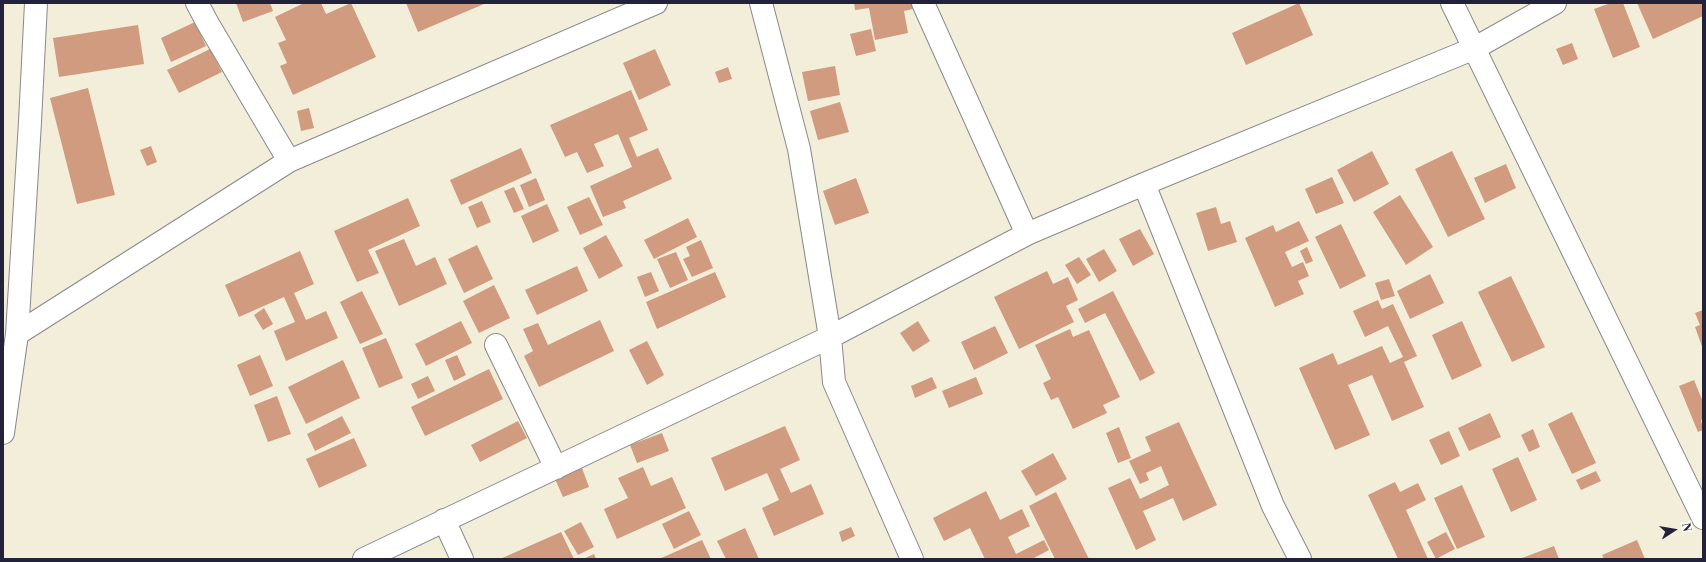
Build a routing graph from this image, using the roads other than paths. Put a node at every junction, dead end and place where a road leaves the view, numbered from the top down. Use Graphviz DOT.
graph roads {
  1 [pos="36,3"];
  2 [pos="197,3"];
  3 [pos="656,3"];
  4 [pos="761,3"];
  5 [pos="923,3"];
  6 [pos="1452,3"];
  7 [pos="1555,3"];
  8 [pos="1476,48"];
  9 [pos="289,161"];
  10 [pos="1144,184"];
  11 [pos="1027,234"];
  12 [pos="12,247"];
  13 [pos="16,334"];
  14 [pos="830,338"];
  15 [pos="496,345"];
  16 [pos="3,434"];
  17 [pos="556,468"];
  18 [pos="1703,518"];
  19 [pos="444,520"];
  20 [pos="364,559"];
  21 [pos="462,559"];
  22 [pos="912,559"];
  23 [pos="1300,559"];
  1 -- 12 [label="street"];
  2 -- 9 [label="street"];
  3 -- 9 [label="street"];
  4 -- 14 [label="street"];
  5 -- 11 [label="street"];
  6 -- 8 [label="street"];
  7 -- 8 [label="street"];
  8 -- 10 [label="street"];
  8 -- 18 [label="street"];
  9 -- 13 [label="street"];
  10 -- 11 [label="street"];
  10 -- 23 [label="street"];
  11 -- 14 [label="street"];
  12 -- 13 [label="street"];
  13 -- 16 [label="street"];
  14 -- 17 [label="street"];
  14 -- 22 [label="street"];
  15 -- 17 [label="street"];
  17 -- 19 [label="street"];
  19 -- 20 [label="street"];
  19 -- 21 [label="street"];
}
